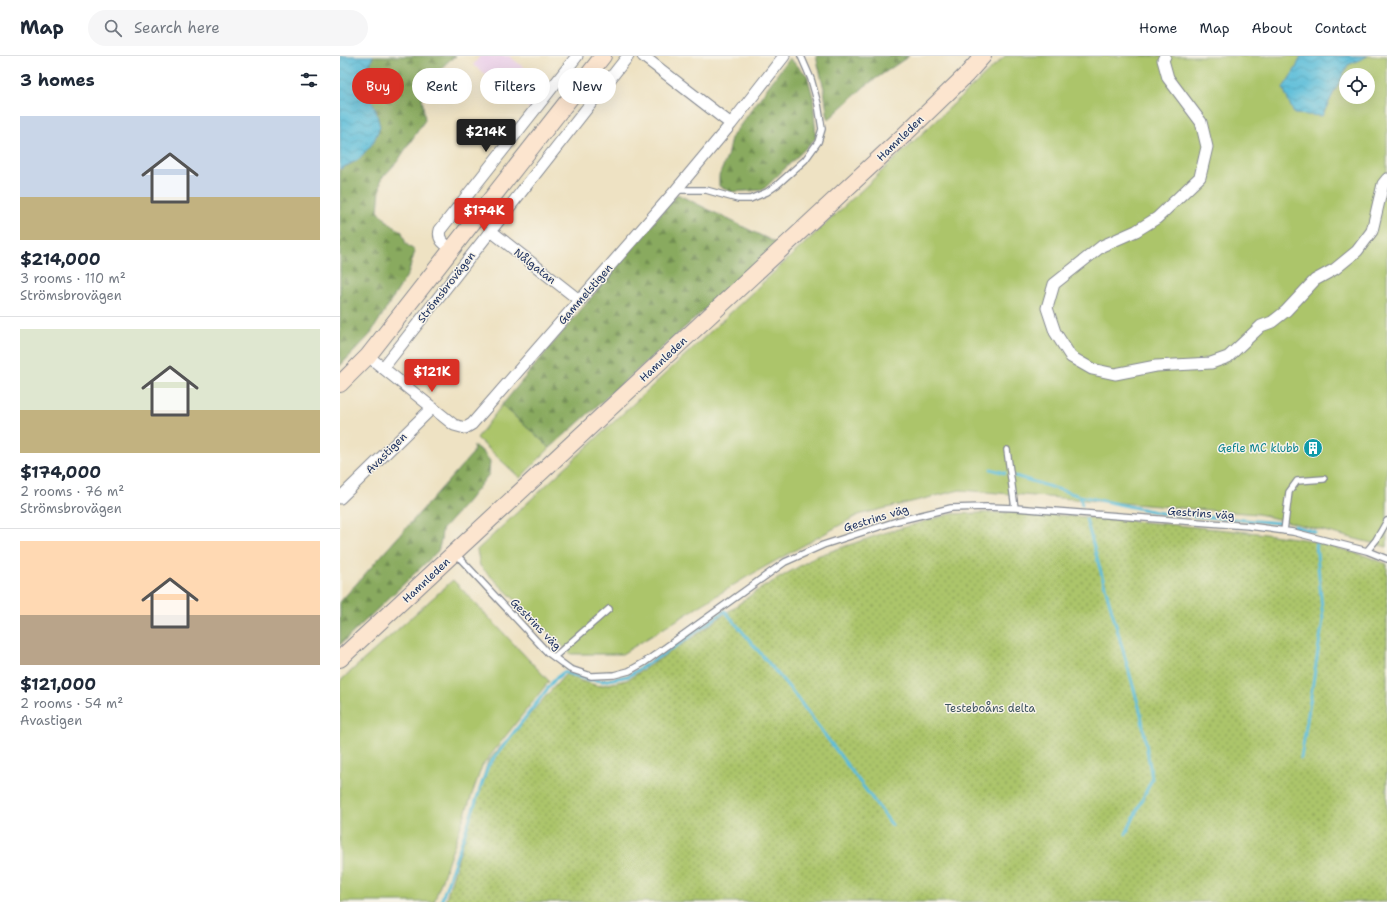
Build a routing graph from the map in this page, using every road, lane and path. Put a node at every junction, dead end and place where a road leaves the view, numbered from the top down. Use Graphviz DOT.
graph roads {
  1 [pos="578,56"];
  2 [pos="603,56"];
  3 [pos="628,56"];
  4 [pos="643,56"];
  5 [pos="784,56"];
  6 [pos="801,56"];
  7 [pos="983,56"];
  8 [pos="1164,56"];
  9 [pos="731,124"];
  10 [pos="1387,179"];
  11 [pos="676,190"];
  12 [pos="491,231"];
  13 [pos="452,249"];
  14 [pos="579,300"];
  15 [pos="368,356"];
  16 [pos="383,368"];
  17 [pos="340,384"];
  18 [pos="432,408"];
  19 [pos="1007,450"];
  20 [pos="1324,479"];
  21 [pos="340,498"];
  22 [pos="1015,508"];
  23 [pos="1387,521"];
  24 [pos="1284,531"];
  25 [pos="1367,551"];
  26 [pos="455,553"];
  27 [pos="1387,559"];
  28 [pos="609,609"];
  29 [pos="554,657"];
  30 [pos="340,659"];
  1 -- 13 [label="street, Strömsbrovägen"];
  2 -- 13 [label="main road, Strömsbrovägen"];
  3 -- 12 [label="street, Strömsbrovägen"];
  4 -- 9 [label="street"];
  5 -- 9 [label="street, Gammelstigen"];
  6 -- 11 [label="lane"];
  7 -- 26 [label="main road, Hamnleden"];
  8 -- 10 [label="street"];
  9 -- 11 [label="street, Gammelstigen"];
  11 -- 14 [label="street, Gammelstigen"];
  12 -- 14 [label="street, Nålgatan"];
  12 -- 16 [label="street, Strömsbrovägen"];
  13 -- 15 [label="main road, Strömsbrovägen"];
  14 -- 18 [label="street, Gammelstigen"];
  15 -- 16 [label="street"];
  15 -- 17 [label="main road, Strömsbrovägen"];
  16 -- 18 [label="street"];
  18 -- 21 [label="street, Avastigen"];
  19 -- 22 [label="lane"];
  20 -- 24 [label="lane"];
  22 -- 24 [label="lane, Gestrins väg"];
  22 -- 29 [label="lane, Gestrins väg"];
  23 -- 25 [label="lane"];
  24 -- 25 [label="lane, Gestrins väg"];
  25 -- 27 [label="lane, Gestrins väg"];
  26 -- 29 [label="lane, Gestrins väg"];
  26 -- 30 [label="main road, Hamnleden"];
  28 -- 29 [label="lane"];
}
